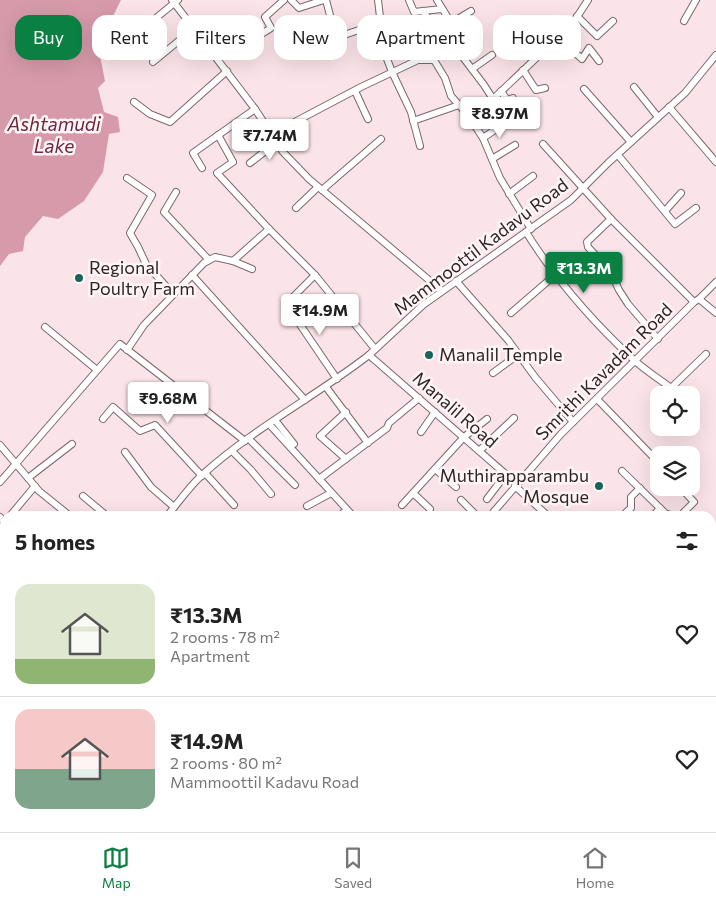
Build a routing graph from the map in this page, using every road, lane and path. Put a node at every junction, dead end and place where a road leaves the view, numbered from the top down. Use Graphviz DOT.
graph roads {
  1 [pos="284,0"];
  2 [pos="291,0"];
  3 [pos="325,0"];
  4 [pos="378,0"];
  5 [pos="409,0"];
  6 [pos="437,0"];
  7 [pos="588,0"];
  8 [pos="696,0"];
  9 [pos="175,1"];
  10 [pos="442,9"];
  11 [pos="471,10"];
  12 [pos="424,11"];
  13 [pos="159,15"];
  14 [pos="184,15"];
  15 [pos="330,15"];
  16 [pos="379,15"];
  17 [pos="427,15"];
  18 [pos="446,15"];
  19 [pos="463,15"];
  20 [pos="578,15"];
  21 [pos="581,20"];
  22 [pos="613,21"];
  23 [pos="684,21"];
  24 [pos="264,33"];
  25 [pos="177,43"];
  26 [pos="492,55"];
  27 [pos="581,58"];
  28 [pos="715,58"];
  29 [pos="218,60"];
  30 [pos="387,60"];
  31 [pos="465,60"];
  32 [pos="534,60"];
  33 [pos="599,61"];
  34 [pos="154,62"];
  35 [pos="472,69"];
  36 [pos="523,70"];
  37 [pos="227,71"];
  38 [pos="392,72"];
  39 [pos="634,87"];
  40 [pos="544,88"];
  41 [pos="584,89"];
  42 [pos="355,91"];
  43 [pos="501,91"];
  44 [pos="493,100"];
  45 [pos="134,102"];
  46 [pos="459,105"];
  47 [pos="669,107"];
  48 [pos="256,109"];
  49 [pos="517,112"];
  50 [pos="658,117"];
  51 [pos="368,119"];
  52 [pos="471,120"];
  53 [pos="413,121"];
  54 [pos="505,123"];
  55 [pos="272,134"];
  56 [pos="218,135"];
  57 [pos="483,138"];
  58 [pos="381,139"];
  59 [pos="277,142"];
  60 [pos="631,142"];
  61 [pos="543,144"];
  62 [pos="515,145"];
  63 [pos="420,146"];
  64 [pos="618,155"];
  65 [pos="492,159"];
  66 [pos="716,162"];
  67 [pos="250,163"];
  68 [pos="202,168"];
  69 [pos="534,176"];
  70 [pos="127,178"];
  71 [pos="320,188"];
  72 [pos="584,188"];
  73 [pos="176,192"];
  74 [pos="681,193"];
  75 [pos="509,194"];
  76 [pos="296,208"];
  77 [pos="696,208"];
  78 [pos="665,211"];
  79 [pos="611,219"];
  80 [pos="269,230"];
  81 [pos="528,230"];
  82 [pos="209,260"];
  83 [pos="232,261"];
  84 [pos="252,269"];
  85 [pos="192,275"];
  86 [pos="315,275"];
  87 [pos="555,275"];
  88 [pos="456,281"];
  89 [pos="716,282"];
  90 [pos="442,291"];
  91 [pos="173,294"];
  92 [pos="697,300"];
  93 [pos="511,313"];
  94 [pos="716,313"];
  95 [pos="46,327"];
  96 [pos="658,339"];
  97 [pos="375,349"];
  98 [pos="128,350"];
  99 [pos="519,354"];
  100 [pos="706,354"];
  101 [pos="371,357"];
  102 [pos="635,361"];
  103 [pos="97,370"];
  104 [pos="494,373"];
  105 [pos="337,380"];
  106 [pos="326,386"];
  107 [pos="419,398"];
  108 [pos="598,399"];
  109 [pos="305,400"];
  110 [pos="346,412"];
  111 [pos="435,412"];
  112 [pos="514,418"];
  113 [pos="487,419"];
  114 [pos="103,420"];
  115 [pos="272,422"];
  116 [pos="573,422"];
  117 [pos="421,432"];
  118 [pos="464,437"];
  119 [pos="247,440"];
  120 [pos="368,443"];
  121 [pos="72,444"];
  122 [pos="294,444"];
  123 [pos="0,445"];
  124 [pos="479,451"];
  125 [pos="125,452"];
  126 [pos="232,452"];
  127 [pos="650,454"];
  128 [pos="346,459"];
  129 [pos="16,464"];
  130 [pos="435,468"];
  131 [pos="622,471"];
  132 [pos="203,474"];
  133 [pos="506,474"];
  134 [pos="28,478"];
  135 [pos="319,479"];
  136 [pos="0,482"];
  137 [pos="295,485"];
  138 [pos="516,485"];
  139 [pos="35,486"];
  140 [pos="456,487"];
  141 [pos="640,488"];
  142 [pos="413,492"];
  143 [pos="331,493"];
  144 [pos="271,494"];
  145 [pos="83,496"];
  146 [pos="688,496"];
  147 [pos="487,498"];
  148 [pos="462,500"];
  149 [pos="234,505"];
  150 [pos="402,505"];
  151 [pos="307,506"];
  152 [pos="174,507"];
  153 [pos="660,508"];
  154 [pos="430,509"];
  155 [pos="347,510"];
  156 [pos="14,511"];
  157 [pos="64,511"];
  158 [pos="102,511"];
  159 [pos="171,511"];
  160 [pos="472,511"];
  161 [pos="494,511"];
  162 [pos="543,511"];
  163 [pos="628,511"];
  164 [pos="658,511"];
  165 [pos="662,511"];
  166 [pos="688,511"];
  1 -- 24 [label="street"];
  2 -- 3 [label="street"];
  3 -- 15 [label="street"];
  4 -- 16 [label="street"];
  5 -- 12 [label="street"];
  6 -- 10 [label="street"];
  7 -- 20 [label="street"];
  8 -- 23 [label="street"];
  9 -- 13 [label="street"];
  9 -- 14 [label="street"];
  10 -- 12 [label="street"];
  10 -- 18 [label="street"];
  11 -- 19 [label="street"];
  12 -- 17 [label="street"];
  21 -- 22 [label="street"];
  25 -- 34 [label="street"];
  26 -- 35 [label="street"];
  27 -- 33 [label="street"];
  28 -- 47 [label="street, Mammoottil Kadavu Road"];
  29 -- 37 [label="street"];
  30 -- 38 [label="street"];
  31 -- 35 [label="street"];
  32 -- 36 [label="street"];
  35 -- 44 [label="street"];
  36 -- 40 [label="street"];
  36 -- 43 [label="street"];
  37 -- 45 [label="street"];
  37 -- 48 [label="street"];
  38 -- 42 [label="street"];
  38 -- 46 [label="street"];
  38 -- 53 [label="street"];
  39 -- 50 [label="street"];
  41 -- 60 [label="street"];
  42 -- 51 [label="street"];
  42 -- 55 [label="street"];
  43 -- 44 [label="street"];
  43 -- 49 [label="street"];
  44 -- 52 [label="street"];
  46 -- 52 [label="street"];
  46 -- 53 [label="street"];
  47 -- 50 [label="street, Mammoottil Kadavu Road"];
  47 -- 66 [label="street"];
  48 -- 55 [label="street"];
  48 -- 56 [label="street"];
  50 -- 60 [label="street, Mammoottil Kadavu Road"];
  52 -- 57 [label="street"];
  53 -- 63 [label="street"];
  54 -- 57 [label="street"];
  55 -- 59 [label="street"];
  56 -- 68 [label="street"];
  56 -- 80 [label="street"];
  57 -- 65 [label="street"];
  58 -- 71 [label="street"];
  59 -- 67 [label="street"];
  59 -- 71 [label="street"];
  60 -- 64 [label="street, Mammoottil Kadavu Road"];
  61 -- 72 [label="street"];
  62 -- 65 [label="street"];
  64 -- 72 [label="street, Mammoottil Kadavu Road"];
  64 -- 78 [label="street"];
  65 -- 75 [label="street"];
  69 -- 75 [label="street"];
  70 -- 91 [label="street"];
  71 -- 76 [label="street"];
  71 -- 90 [label="street"];
  72 -- 79 [label="street"];
  72 -- 81 [label="street, Mammoottil Kadavu Road"];
  73 -- 82 [label="street"];
  74 -- 78 [label="street"];
  75 -- 81 [label="street"];
  77 -- 78 [label="street"];
  79 -- 92 [label="street"];
  79 -- 96 [label="street"];
  80 -- 83 [label="street"];
  80 -- 86 [label="street"];
  81 -- 87 [label="street"];
  81 -- 88 [label="street, Mammoottil Kadavu Road"];
  82 -- 83 [label="street"];
  82 -- 85 [label="street"];
  83 -- 84 [label="street"];
  85 -- 91 [label="street"];
  85 -- 109 [label="street"];
  86 -- 97 [label="street"];
  86 -- 105 [label="street"];
  87 -- 93 [label="street"];
  87 -- 102 [label="street"];
  88 -- 90 [label="street, Mammoottil Kadavu Road"];
  88 -- 99 [label="street"];
  89 -- 92 [label="street, Smrithi Kavadam Road"];
  90 -- 97 [label="street, Mammoottil Kadavu Road"];
  91 -- 98 [label="street"];
  92 -- 94 [label="street"];
  92 -- 96 [label="street, Smrithi Kavadam Road"];
  95 -- 103 [label="street"];
  96 -- 102 [label="street, Smrithi Kavadam Road"];
  97 -- 101 [label="street, Mammoottil Kadavu Road"];
  98 -- 103 [label="street"];
  98 -- 119 [label="street"];
  99 -- 104 [label="street"];
  99 -- 116 [label="street"];
  100 -- 102 [label="street"];
  101 -- 105 [label="street, Mammoottil Kadavu Road"];
  101 -- 107 [label="street, Manalil Road"];
  102 -- 108 [label="street, Smrithi Kavadam Road"];
  103 -- 129 [label="street"];
  105 -- 106 [label="street, Mammoottil Kadavu Road"];
  106 -- 109 [label="street, Mammoottil Kadavu Road"];
  106 -- 110 [label="street"];
  107 -- 111 [label="street, Manalil Road"];
  107 -- 120 [label="street"];
  108 -- 116 [label="street, Smrithi Kavadam Road"];
  108 -- 127 [label="street"];
  109 -- 115 [label="street, Mammoottil Kadavu Road"];
  110 -- 120 [label="street"];
  110 -- 128 [label="street"];
  111 -- 117 [label="street"];
  111 -- 118 [label="street, Manalil Road"];
  112 -- 124 [label="street"];
  113 -- 118 [label="street"];
  114 -- 132 [label="street"];
  115 -- 119 [label="street, Mammoottil Kadavu Road"];
  115 -- 122 [label="street"];
  115 -- 135 [label="street"];
  116 -- 138 [label="street, Smrithi Kavadam Road"];
  118 -- 124 [label="street, Manalil Road"];
  118 -- 130 [label="street"];
  119 -- 126 [label="street, Mammoottil Kadavu Road"];
  119 -- 137 [label="street"];
  120 -- 128 [label="street"];
  121 -- 134 [label="street"];
  123 -- 129 [label="street"];
  124 -- 133 [label="street, Manalil Road"];
  125 -- 152 [label="street"];
  126 -- 132 [label="street, Mammoottil Kadavu Road"];
  126 -- 144 [label="street"];
  128 -- 135 [label="street"];
  129 -- 134 [label="street"];
  129 -- 136 [label="street"];
  130 -- 140 [label="street"];
  130 -- 142 [label="street"];
  131 -- 141 [label="street"];
  132 -- 149 [label="street"];
  132 -- 152 [label="street, Mammoottil Kadavu Road"];
  133 -- 138 [label="street, Manalil Road"];
  133 -- 147 [label="street"];
  134 -- 139 [label="street"];
  135 -- 143 [label="street"];
  138 -- 161 [label="street, Smrithi Kavadam Road"];
  138 -- 162 [label="street, Manalil Road"];
  139 -- 156 [label="street"];
  139 -- 157 [label="street"];
  141 -- 153 [label="street"];
  141 -- 163 [label="street"];
  142 -- 150 [label="street"];
  142 -- 154 [label="street"];
  143 -- 151 [label="street"];
  143 -- 155 [label="street"];
  145 -- 158 [label="street"];
  146 -- 166 [label="street"];
  148 -- 160 [label="street"];
  152 -- 159 [label="street, Mammoottil Kadavu Road"];
  153 -- 164 [label="street"];
  153 -- 165 [label="street"];
}
